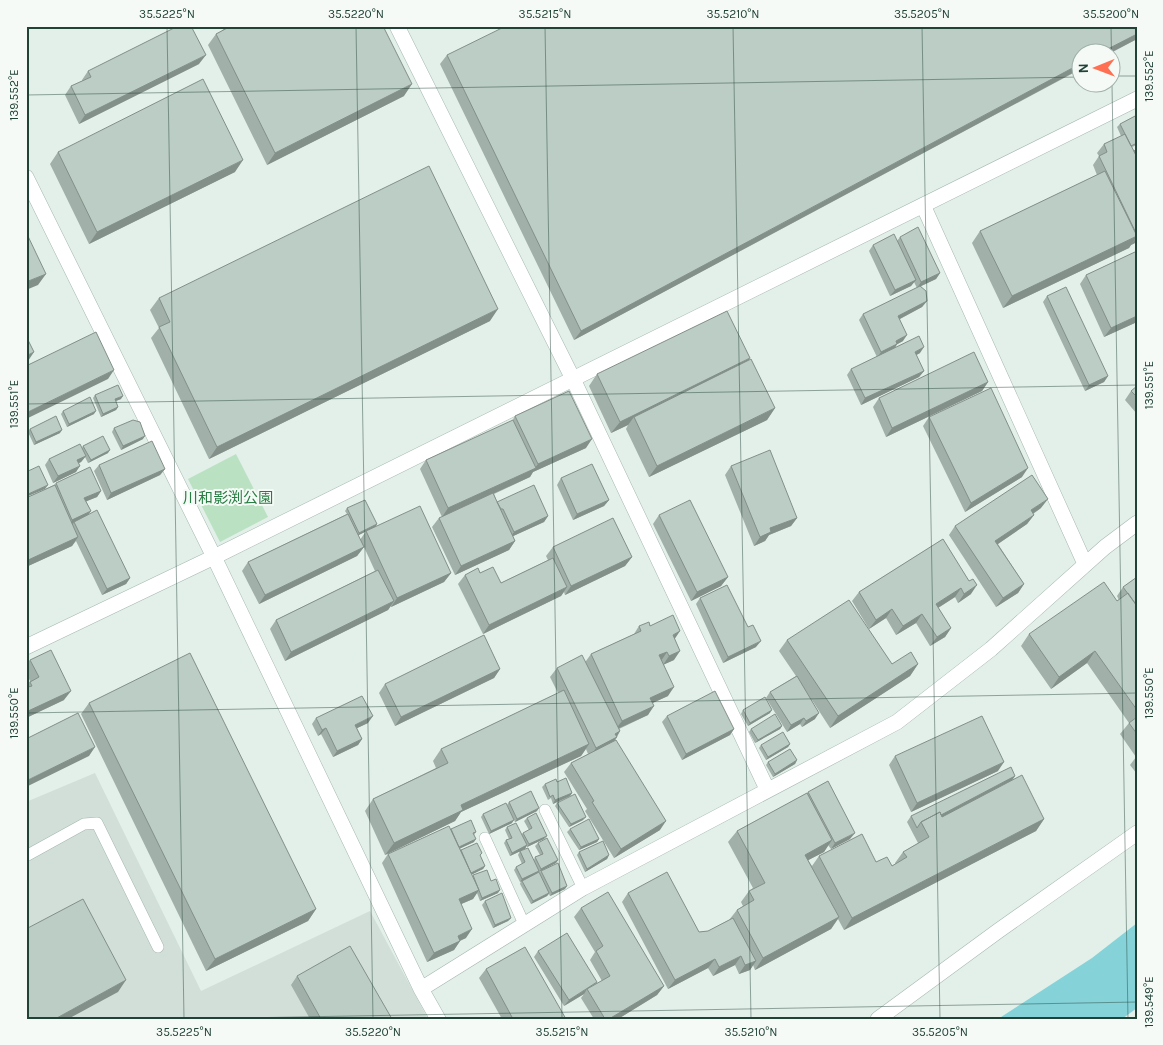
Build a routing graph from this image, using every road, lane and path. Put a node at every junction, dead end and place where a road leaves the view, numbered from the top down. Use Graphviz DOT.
graph roads {
  1 [pos="397,26"];
  2 [pos="1137,99"];
  3 [pos="26,177"];
  4 [pos="923,205"];
  5 [pos="573,379"];
  6 [pos="1137,523"];
  7 [pos="214,557"];
  8 [pos="1085,564"];
  9 [pos="26,647"];
  10 [pos="767,789"];
  11 [pos="545,810"];
  12 [pos="1137,833"];
  13 [pos="485,838"];
  14 [pos="26,856"];
  15 [pos="583,888"];
  16 [pos="524,924"];
  17 [pos="158,947"];
  18 [pos="421,989"];
  19 [pos="438,1019"];
  20 [pos="878,1019"];
  1 -- 5 [label="street"];
  2 -- 4 [label="street"];
  3 -- 7 [label="street"];
  4 -- 5 [label="street"];
  4 -- 8 [label="street"];
  5 -- 7 [label="street"];
  5 -- 10 [label="street"];
  6 -- 8 [label="street"];
  7 -- 9 [label="street"];
  7 -- 18 [label="street"];
  8 -- 10 [label="street"];
  10 -- 15 [label="street"];
  11 -- 15 [label="lane"];
  12 -- 20 [label="street"];
  13 -- 16 [label="lane"];
  14 -- 17 [label="lane"];
  15 -- 16 [label="street"];
  16 -- 18 [label="street"];
  18 -- 19 [label="street"];
}
